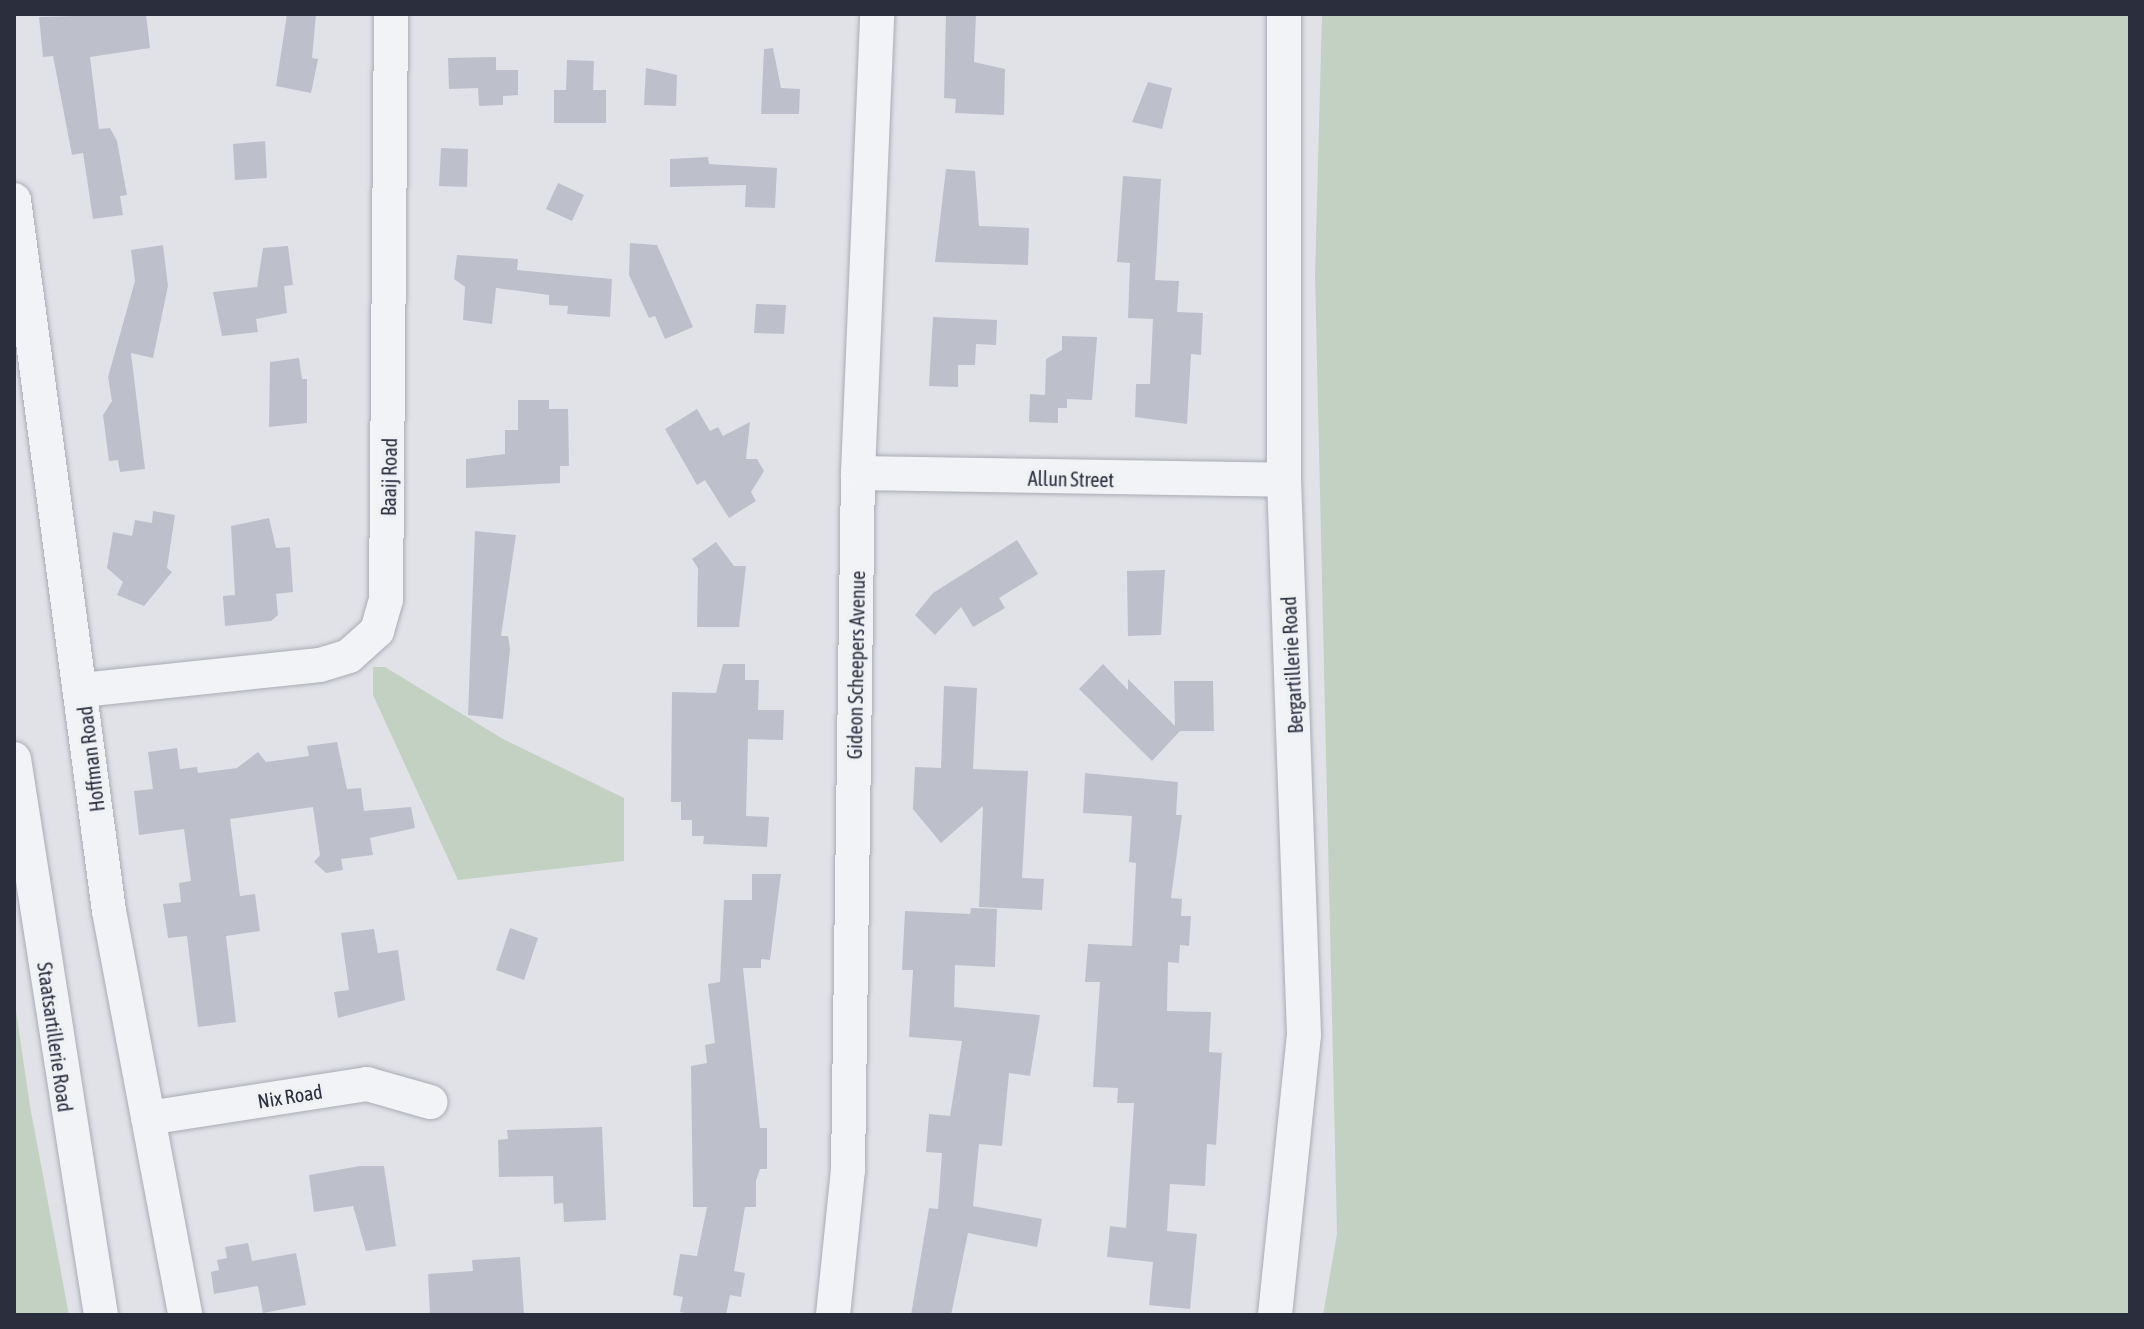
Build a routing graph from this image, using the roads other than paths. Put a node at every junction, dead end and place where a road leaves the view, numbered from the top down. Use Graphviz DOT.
graph roads {
  1 [pos="391,14"];
  2 [pos="877,14"];
  3 [pos="1284,14"];
  4 [pos="14,200"];
  5 [pos="858,473"];
  6 [pos="1284,480"];
  7 [pos="82,690"];
  8 [pos="14,759"];
  9 [pos="430,1102"];
  10 [pos="148,1118"];
  11 [pos="101,1315"];
  12 [pos="185,1315"];
  13 [pos="833,1315"];
  14 [pos="1275,1315"];
  1 -- 7 [label="street, Baaij Road"];
  2 -- 5 [label="street, Gideon Scheepers Avenue"];
  3 -- 6 [label="street, Bergartillerie Road"];
  4 -- 7 [label="street, Hoffman Road"];
  5 -- 6 [label="street, Allun Street"];
  5 -- 13 [label="street, Gideon Scheepers Avenue"];
  6 -- 14 [label="street, Bergartillerie Road"];
  7 -- 10 [label="street, Hoffman Road"];
  8 -- 11 [label="street, Staatsartillerie Road"];
  9 -- 10 [label="street, Nix Road"];
  10 -- 12 [label="street, Hoffman Road"];
}
